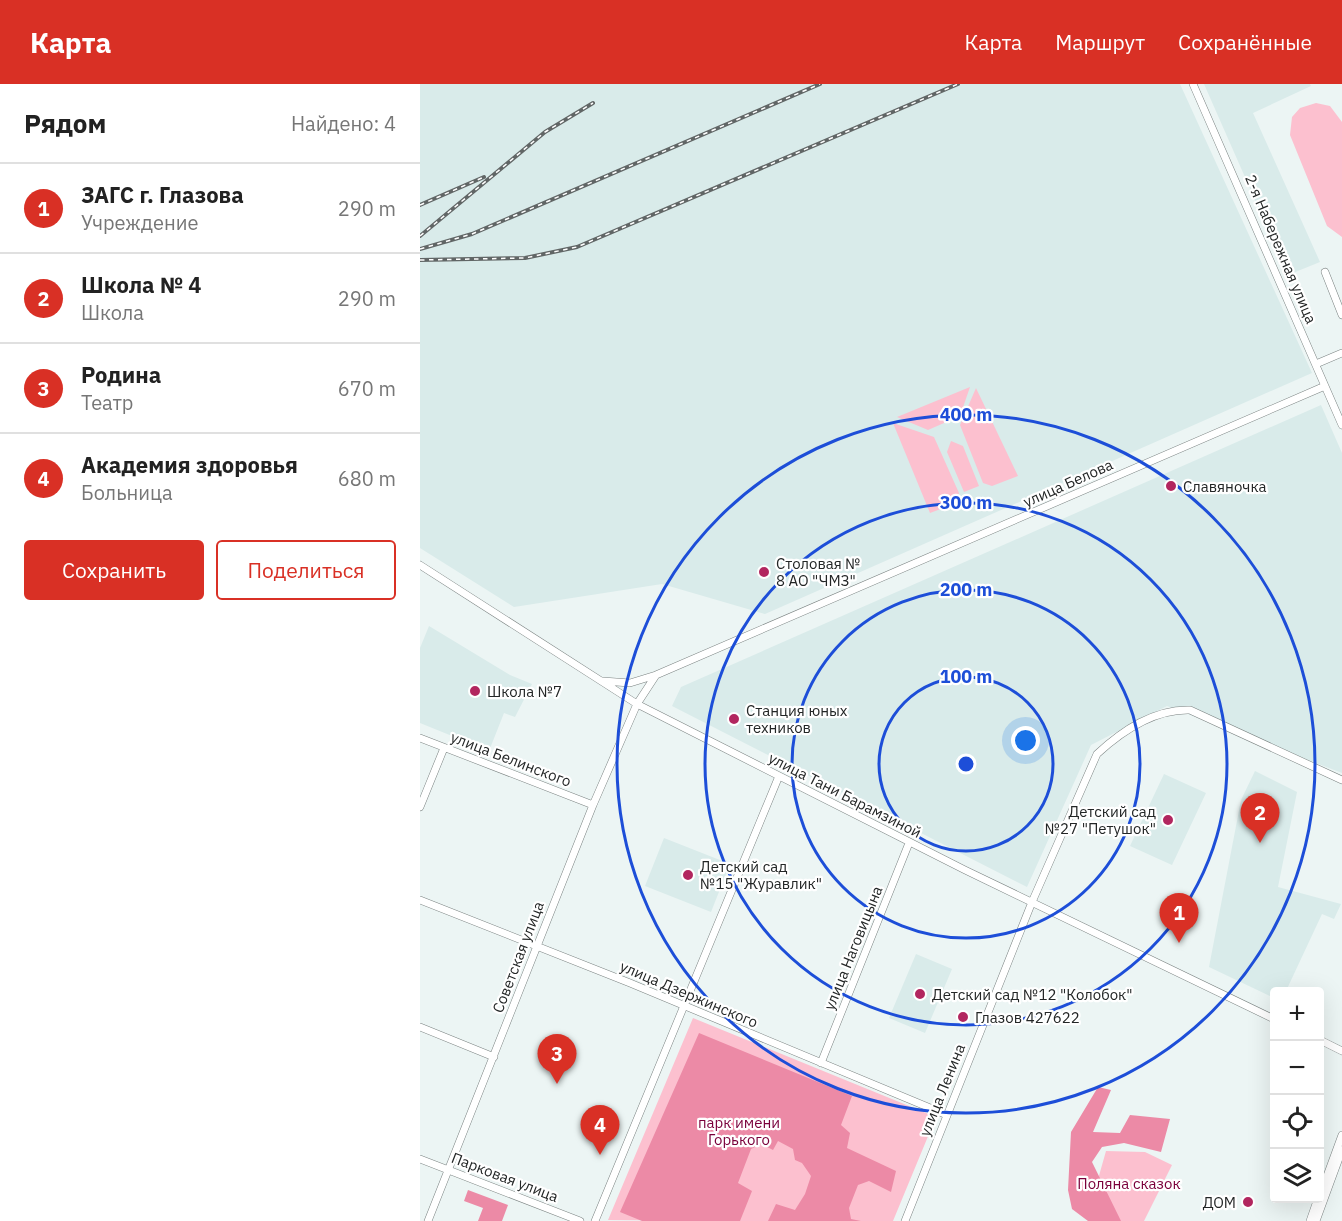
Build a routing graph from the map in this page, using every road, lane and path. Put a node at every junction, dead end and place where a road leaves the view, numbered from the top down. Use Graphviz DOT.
graph roads {
  1 [pos="1193,84"];
  2 [pos="1325,272"];
  3 [pos="1342,315"];
  4 [pos="1342,353"];
  5 [pos="1316,364"];
  6 [pos="1325,386"];
  7 [pos="1342,425"];
  8 [pos="420,564"];
  9 [pos="656,675"];
  10 [pos="597,680"];
  11 [pos="637,704"];
  12 [pos="420,738"];
  13 [pos="444,748"];
  14 [pos="778,776"];
  15 [pos="1342,780"];
  16 [pos="593,806"];
  17 [pos="420,807"];
  18 [pos="909,843"];
  19 [pos="420,900"];
  20 [pos="1032,902"];
  21 [pos="536,945"];
  22 [pos="684,1006"];
  23 [pos="1270,1017"];
  24 [pos="420,1027"];
  25 [pos="1324,1043"];
  26 [pos="1342,1051"];
  27 [pos="494,1057"];
  28 [pos="821,1063"];
  29 [pos="947,1115"];
  30 [pos="1342,1135"];
  31 [pos="1342,1150"];
  32 [pos="420,1159"];
  33 [pos="448,1170"];
  34 [pos="1324,1184"];
  35 [pos="1317,1203"];
  36 [pos="428,1221"];
  37 [pos="580,1221"];
  38 [pos="595,1221"];
  39 [pos="904,1221"];
  40 [pos="1310,1221"];
  41 [pos="1316,1221"];
  1 -- 5 [label="street, 2-я Набережная улица"];
  2 -- 3 [label="street"];
  4 -- 5 [label="street"];
  5 -- 6 [label="street, 2-я Набережная улица"];
  6 -- 7 [label="street, 2-я Набережная улица"];
  6 -- 9 [label="street, улица Белова"];
  8 -- 10 [label="street, улица Тани Барамзиной"];
  9 -- 10 [label="street, улица Белова"];
  9 -- 11 [label="street"];
  10 -- 11 [label="street, улица Тани Барамзиной"];
  11 -- 14 [label="street, улица Тани Барамзиной"];
  11 -- 16 [label="street, Советская улица"];
  12 -- 13 [label="street, улица Белинского"];
  13 -- 16 [label="street, улица Белинского"];
  13 -- 17 [label="street"];
  14 -- 18 [label="street, улица Тани Барамзиной"];
  14 -- 22 [label="street"];
  15 -- 20 [label="street, улица Ленина"];
  16 -- 21 [label="street, Советская улица"];
  18 -- 20 [label="street, улица Тани Барамзиной"];
  18 -- 28 [label="street, улица Наговицына"];
  19 -- 21 [label="street, улица Дзержинского"];
  20 -- 23 [label="street, улица Тани Барамзиной"];
  20 -- 29 [label="street, улица Ленина"];
  21 -- 22 [label="street, улица Дзержинского"];
  21 -- 27 [label="street, Советская улица"];
  22 -- 28 [label="street, улица Дзержинского"];
  22 -- 38 [label="street"];
  24 -- 27 [label="street"];
  25 -- 26 [label="street"];
  27 -- 33 [label="street, Советская улица"];
  28 -- 29 [label="street, улица Дзержинского"];
  29 -- 39 [label="street, улица Ленина"];
  30 -- 34 [label="street"];
  31 -- 41 [label="street"];
  32 -- 33 [label="street, Парковая улица"];
  33 -- 36 [label="street, Советская улица"];
  33 -- 37 [label="street, Парковая улица"];
  35 -- 40 [label="street"];
}
